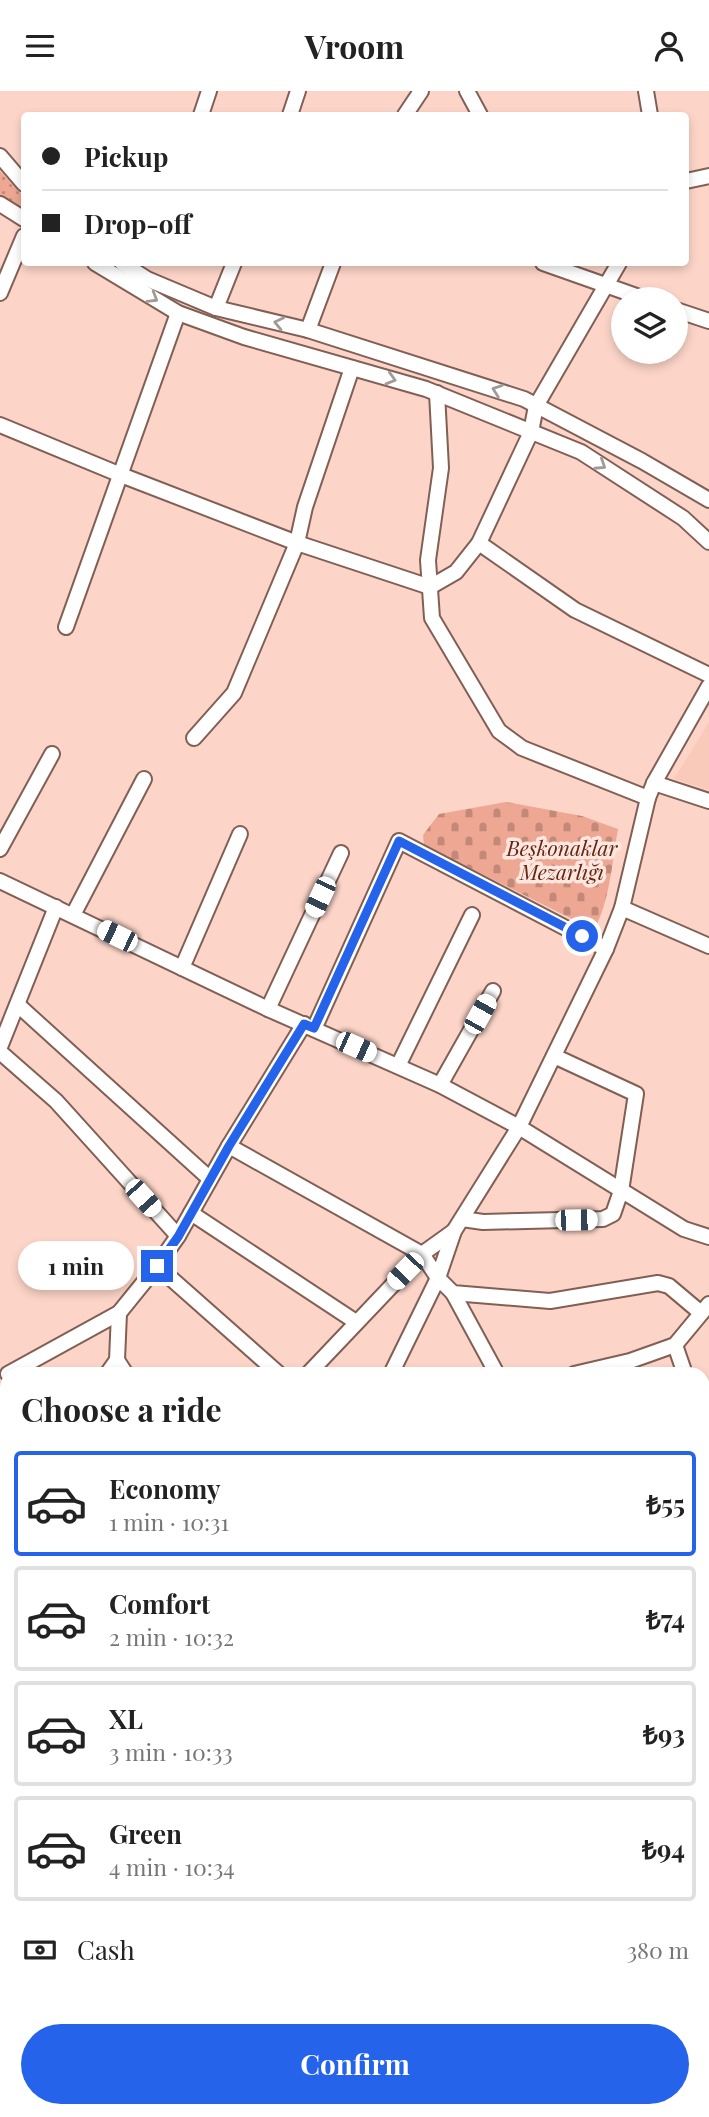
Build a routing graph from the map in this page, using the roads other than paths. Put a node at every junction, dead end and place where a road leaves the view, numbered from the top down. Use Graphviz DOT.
graph roads {
  1 [pos="209,91"];
  2 [pos="298,91"];
  3 [pos="421,91"];
  4 [pos="467,91"];
  5 [pos="646,91"];
  6 [pos="202,112"];
  7 [pos="291,112"];
  8 [pos="407,112"];
  9 [pos="478,112"];
  10 [pos="650,112"];
  11 [pos="0,156"];
  12 [pos="709,176"];
  13 [pos="21,180"];
  14 [pos="689,180"];
  15 [pos="0,204"];
  16 [pos="21,217"];
  17 [pos="21,243"];
  18 [pos="100,266"];
  19 [pos="127,266"];
  20 [pos="233,266"];
  21 [pos="332,266"];
  22 [pos="551,266"];
  23 [pos="617,266"];
  24 [pos="606,286"];
  25 [pos="611,288"];
  26 [pos="0,293"];
  27 [pos="216,308"];
  28 [pos="178,313"];
  29 [pos="688,314"];
  30 [pos="709,321"];
  31 [pos="308,330"];
  32 [pos="352,368"];
  33 [pos="437,393"];
  34 [pos="536,405"];
  35 [pos="0,425"];
  36 [pos="531,432"];
  37 [pos="121,475"];
  38 [pos="709,500"];
  39 [pos="709,542"];
  40 [pos="297,543"];
  41 [pos="479,543"];
  42 [pos="430,587"];
  43 [pos="66,627"];
  44 [pos="709,675"];
  45 [pos="709,685"];
  46 [pos="194,738"];
  47 [pos="52,754"];
  48 [pos="144,779"];
  49 [pos="654,783"];
  50 [pos="648,798"];
  51 [pos="709,801"];
  52 [pos="240,834"];
  53 [pos="0,849"];
  54 [pos="341,853"];
  55 [pos="0,881"];
  56 [pos="56,907"];
  57 [pos="622,908"];
  58 [pos="74,915"];
  59 [pos="472,915"];
  60 [pos="709,946"];
  61 [pos="607,949"];
  62 [pos="181,968"];
  63 [pos="493,991"];
  64 [pos="18,1005"];
  65 [pos="268,1009"];
  66 [pos="309,1026"];
  67 [pos="0,1050"];
  68 [pos="554,1056"];
  69 [pos="398,1066"];
  70 [pos="440,1085"];
  71 [pos="519,1127"];
  72 [pos="229,1146"];
  73 [pos="210,1179"];
  74 [pos="621,1191"];
  75 [pos="191,1213"];
  76 [pos="458,1225"];
  77 [pos="178,1237"];
  78 [pos="709,1237"];
  79 [pos="422,1254"];
  80 [pos="157,1266"];
  81 [pos="438,1278"];
  82 [pos="453,1293"];
  83 [pos="705,1308"];
  84 [pos="119,1313"];
  85 [pos="356,1322"];
  86 [pos="675,1345"];
  87 [pos="117,1360"];
  88 [pos="23,1367"];
  89 [pos="112,1367"];
  90 [pos="122,1367"];
  91 [pos="271,1367"];
  92 [pos="314,1367"];
  93 [pos="394,1367"];
  94 [pos="493,1367"];
  95 [pos="633,1367"];
  96 [pos="683,1367"];
  1 -- 6 [label="street"];
  2 -- 7 [label="street"];
  3 -- 8 [label="street"];
  4 -- 9 [label="street"];
  5 -- 10 [label="street"];
  11 -- 13 [label="street"];
  12 -- 14 [label="street"];
  15 -- 16 [label="street"];
  17 -- 26 [label="street"];
  18 -- 28 [label="street, one-way"];
  19 -- 27 [label="street"];
  20 -- 27 [label="street"];
  21 -- 31 [label="street"];
  22 -- 24 [label="street"];
  23 -- 24 [label="street"];
  24 -- 25 [label="street"];
  24 -- 34 [label="street"];
  31 -- 27 [label="street, one-way"];
  28 -- 32 [label="street"];
  28 -- 37 [label="street"];
  29 -- 30 [label="street"];
  34 -- 31 [label="street, one-way"];
  32 -- 33 [label="street, one-way"];
  32 -- 40 [label="street"];
  33 -- 36 [label="street"];
  33 -- 42 [label="street"];
  34 -- 36 [label="street"];
  34 -- 38 [label="street"];
  35 -- 37 [label="street"];
  36 -- 39 [label="street, one-way"];
  36 -- 41 [label="street"];
  37 -- 40 [label="street"];
  37 -- 43 [label="street"];
  40 -- 42 [label="street"];
  40 -- 46 [label="street"];
  41 -- 42 [label="street"];
  41 -- 44 [label="street"];
  42 -- 50 [label="street"];
  45 -- 49 [label="street"];
  47 -- 53 [label="street"];
  48 -- 58 [label="street"];
  49 -- 50 [label="street"];
  49 -- 51 [label="street"];
  50 -- 57 [label="street"];
  52 -- 62 [label="street"];
  54 -- 65 [label="street"];
  55 -- 56 [label="street"];
  56 -- 58 [label="street"];
  56 -- 64 [label="street"];
  57 -- 60 [label="street"];
  57 -- 61 [label="street"];
  58 -- 62 [label="street"];
  59 -- 69 [label="street"];
  61 -- 66 [label="street"];
  61 -- 68 [label="street"];
  62 -- 65 [label="street"];
  63 -- 70 [label="street"];
  64 -- 67 [label="street"];
  64 -- 73 [label="street"];
  65 -- 66 [label="street"];
  66 -- 69 [label="street"];
  66 -- 72 [label="street"];
  67 -- 77 [label="street"];
  68 -- 71 [label="street"];
  68 -- 74 [label="street"];
  69 -- 70 [label="street"];
  70 -- 71 [label="street"];
  71 -- 74 [label="street"];
  71 -- 76 [label="street"];
  72 -- 73 [label="street"];
  72 -- 79 [label="street"];
  73 -- 75 [label="street"];
  74 -- 76 [label="street"];
  74 -- 78 [label="street"];
  75 -- 77 [label="street"];
  75 -- 85 [label="street"];
  76 -- 79 [label="street"];
  76 -- 81 [label="street"];
  77 -- 80 [label="street"];
  79 -- 81 [label="street"];
  79 -- 85 [label="street"];
  80 -- 84 [label="street"];
  80 -- 91 [label="street"];
  81 -- 82 [label="street"];
  81 -- 93 [label="street"];
  82 -- 83 [label="street"];
  82 -- 94 [label="street"];
  83 -- 86 [label="street"];
  84 -- 87 [label="street"];
  84 -- 88 [label="street"];
  85 -- 92 [label="street"];
  86 -- 95 [label="street"];
  86 -- 96 [label="street"];
  87 -- 89 [label="street"];
  87 -- 90 [label="street"];
}
